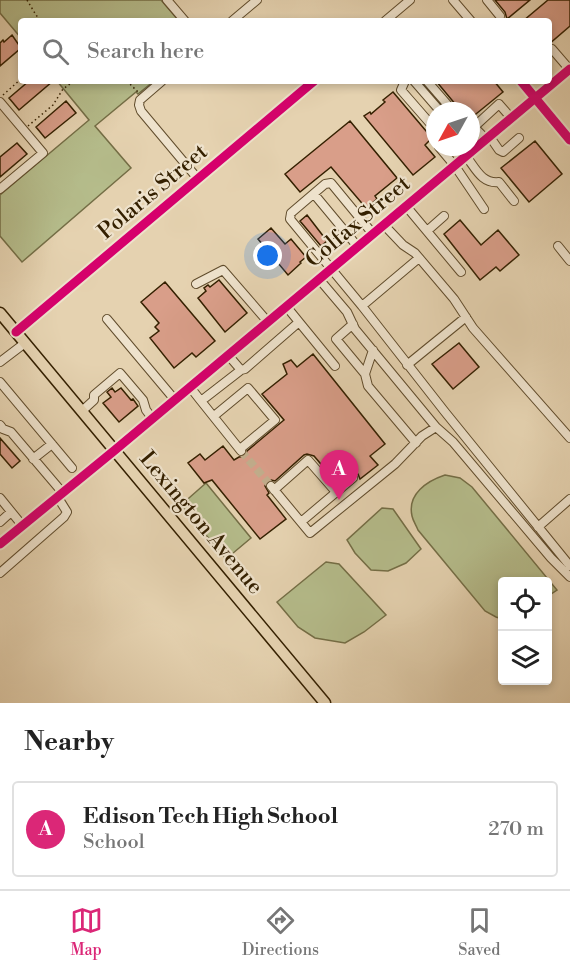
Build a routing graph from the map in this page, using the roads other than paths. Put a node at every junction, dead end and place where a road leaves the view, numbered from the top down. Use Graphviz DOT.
graph roads {
  1 [pos="167,0"];
  2 [pos="257,0"];
  3 [pos="410,0"];
  4 [pos="453,0"];
  5 [pos="487,0"];
  6 [pos="500,16"];
  7 [pos="182,18"];
  8 [pos="236,18"];
  9 [pos="389,18"];
  10 [pos="468,18"];
  11 [pos="552,49"];
  12 [pos="570,69"];
  13 [pos="159,84"];
  14 [pos="310,84"];
  15 [pos="404,84"];
  16 [pos="417,84"];
  17 [pos="430,84"];
  18 [pos="523,84"];
  19 [pos="2,98"];
  20 [pos="535,99"];
  21 [pos="432,102"];
  22 [pos="445,102"];
  23 [pos="426,118"];
  24 [pos="512,119"];
  25 [pos="480,120"];
  26 [pos="480,132"];
  27 [pos="488,138"];
  28 [pos="519,138"];
  29 [pos="570,140"];
  30 [pos="480,145"];
  31 [pos="447,156"];
  32 [pos="466,156"];
  33 [pos="455,166"];
  34 [pos="198,179"];
  35 [pos="484,179"];
  36 [pos="0,189"];
  37 [pos="472,191"];
  38 [pos="314,194"];
  39 [pos="514,201"];
  40 [pos="406,206"];
  41 [pos="484,209"];
  42 [pos="444,216"];
  43 [pos="384,225"];
  44 [pos="427,231"];
  45 [pos="374,234"];
  46 [pos="558,246"];
  47 [pos="358,247"];
  48 [pos="419,258"];
  49 [pos="570,261"];
  50 [pos="331,269"];
  51 [pos="461,272"];
  52 [pos="319,279"];
  53 [pos="196,284"];
  54 [pos="286,306"];
  55 [pos="362,306"];
  56 [pos="0,313"];
  57 [pos="465,317"];
  58 [pos="107,319"];
  59 [pos="268,322"];
  60 [pos="299,322"];
  61 [pos="353,324"];
  62 [pos="16,332"];
  63 [pos="26,343"];
  64 [pos="373,350"];
  65 [pos="228,355"];
  66 [pos="0,362"];
  67 [pos="408,365"];
  68 [pos="335,366"];
  69 [pos="241,370"];
  70 [pos="365,374"];
  71 [pos="0,382"];
  72 [pos="190,387"];
  73 [pos="175,400"];
  74 [pos="201,401"];
  75 [pos="82,411"];
  76 [pos="214,416"];
  77 [pos="152,418"];
  78 [pos="0,425"];
  79 [pos="436,427"];
  80 [pos="570,438"];
  81 [pos="416,443"];
  82 [pos="52,444"];
  83 [pos="115,450"];
  84 [pos="33,459"];
  85 [pos="72,468"];
  86 [pos="353,478"];
  87 [pos="336,492"];
  88 [pos="59,494"];
  89 [pos="570,499"];
  90 [pos="0,500"];
  91 [pos="11,512"];
  92 [pos="0,522"];
  93 [pos="301,522"];
  94 [pos="22,525"];
  95 [pos="538,527"];
  96 [pos="0,544"];
  97 [pos="570,566"];
  98 [pos="0,573"];
  99 [pos="570,577"];
  100 [pos="325,703"];
  1 -- 7 [label="street"];
  2 -- 8 [label="street"];
  3 -- 9 [label="street"];
  4 -- 10 [label="street"];
  5 -- 6 [label="street"];
  11 -- 12 [label="street"];
  12 -- 20 [label="street, Colfax Street"];
  13 -- 34 [label="street"];
  14 -- 34 [label="street, Polaris Street"];
  15 -- 23 [label="street"];
  16 -- 21 [label="street"];
  17 -- 22 [label="street"];
  18 -- 20 [label="street"];
  19 -- 36 [label="street"];
  20 -- 24 [label="street, Colfax Street"];
  20 -- 29 [label="street"];
  24 -- 25 [label="street"];
  24 -- 27 [label="street, Colfax Street"];
  26 -- 27 [label="street"];
  27 -- 28 [label="street"];
  27 -- 30 [label="street, Colfax Street"];
  31 -- 33 [label="street"];
  32 -- 33 [label="street, Colfax Street"];
  32 -- 35 [label="street"];
  33 -- 37 [label="street"];
  33 -- 40 [label="street, Colfax Street"];
  34 -- 62 [label="street, Polaris Street"];
  35 -- 37 [label="street"];
  35 -- 39 [label="street"];
  37 -- 41 [label="street"];
  38 -- 45 [label="street"];
  38 -- 47 [label="street"];
  38 -- 50 [label="street"];
  40 -- 43 [label="street, Colfax Street"];
  40 -- 44 [label="street"];
  42 -- 44 [label="street"];
  43 -- 45 [label="street, Colfax Street"];
  43 -- 48 [label="street"];
  44 -- 51 [label="street"];
  45 -- 47 [label="street, Colfax Street"];
  46 -- 49 [label="street"];
  47 -- 50 [label="street, Colfax Street"];
  48 -- 55 [label="street"];
  48 -- 57 [label="street"];
  50 -- 52 [label="street, Colfax Street"];
  50 -- 55 [label="street"];
  52 -- 54 [label="street, Colfax Street"];
  52 -- 61 [label="street"];
  53 -- 59 [label="street"];
  54 -- 59 [label="street, Colfax Street"];
  54 -- 60 [label="street"];
  55 -- 67 [label="street"];
  56 -- 62 [label="main road, Lexington Avenue"];
  57 -- 67 [label="street"];
  57 -- 80 [label="street"];
  58 -- 73 [label="street"];
  59 -- 65 [label="street, Colfax Street"];
  60 -- 68 [label="street"];
  60 -- 69 [label="street"];
  61 -- 64 [label="street"];
  61 -- 70 [label="street"];
  62 -- 63 [label="main road, Lexington Avenue"];
  63 -- 66 [label="street"];
  63 -- 75 [label="main road, Lexington Avenue"];
  64 -- 70 [label="street"];
  64 -- 79 [label="street"];
  65 -- 69 [label="street"];
  65 -- 72 [label="street, Colfax Street"];
  67 -- 95 [label="street"];
  69 -- 74 [label="street"];
  70 -- 81 [label="street"];
  71 -- 82 [label="street"];
  72 -- 73 [label="street, Colfax Street"];
  72 -- 74 [label="street"];
  73 -- 77 [label="street, Colfax Street"];
  74 -- 76 [label="street"];
  75 -- 77 [label="street"];
  75 -- 83 [label="main road, Lexington Avenue"];
  76 -- 76 [label="street"];
  77 -- 83 [label="street, Colfax Street"];
  78 -- 84 [label="street"];
  79 -- 81 [label="street"];
  79 -- 99 [label="street"];
  81 -- 93 [label="street"];
  82 -- 84 [label="street"];
  82 -- 85 [label="street"];
  83 -- 88 [label="street, Colfax Street"];
  83 -- 100 [label="main road, Lexington Avenue"];
  84 -- 88 [label="street"];
  86 -- 87 [label="street"];
  87 -- 93 [label="street"];
  87 -- 93 [label="street"];
  88 -- 94 [label="street, Colfax Street"];
  88 -- 98 [label="street"];
  89 -- 95 [label="street"];
  90 -- 91 [label="street"];
  91 -- 92 [label="street"];
  91 -- 94 [label="street"];
  94 -- 96 [label="street, Colfax Street"];
  95 -- 97 [label="street"];
}
